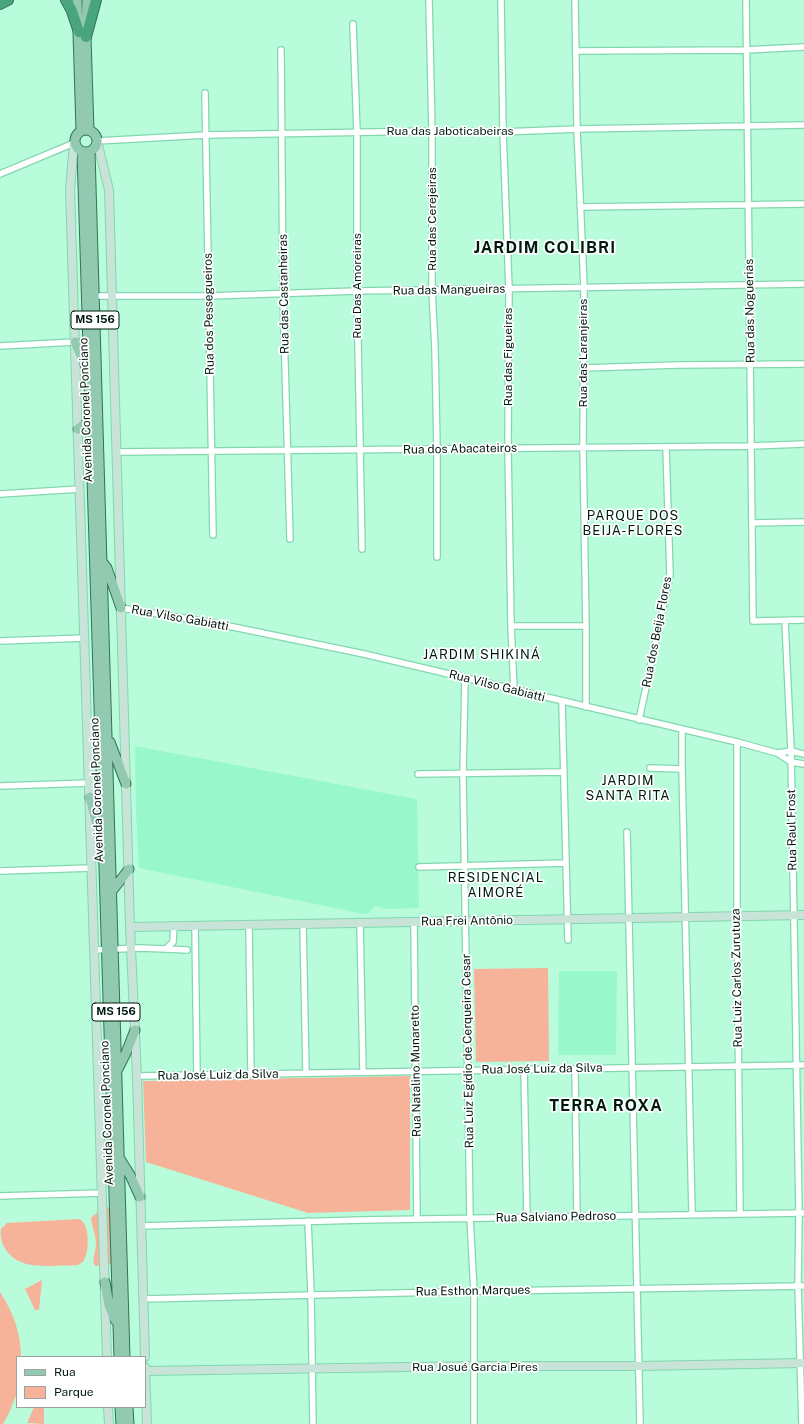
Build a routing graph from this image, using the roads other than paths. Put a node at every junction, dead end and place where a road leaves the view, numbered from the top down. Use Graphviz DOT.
graph roads {
  1 [pos="8,0"];
  2 [pos="66,0"];
  3 [pos="77,0"];
  4 [pos="87,0"];
  5 [pos="96,0"];
  6 [pos="429,0"];
  7 [pos="501,0"];
  8 [pos="575,0"];
  9 [pos="746,0"];
  10 [pos="0,4"];
  11 [pos="353,24"];
  12 [pos="83,34"];
  13 [pos="804,47"];
  14 [pos="281,50"];
  15 [pos="746,50"];
  16 [pos="576,51"];
  17 [pos="205,93"];
  18 [pos="804,125"];
  19 [pos="747,126"];
  20 [pos="577,129"];
  21 [pos="85,130"];
  22 [pos="432,131"];
  23 [pos="357,132"];
  24 [pos="503,132"];
  25 [pos="206,134"];
  26 [pos="282,134"];
  27 [pos="97,141"];
  28 [pos="74,143"];
  29 [pos="86,152"];
  30 [pos="0,174"];
  31 [pos="748,204"];
  32 [pos="804,204"];
  33 [pos="580,207"];
  34 [pos="804,284"];
  35 [pos="750,285"];
  36 [pos="584,287"];
  37 [pos="432,290"];
  38 [pos="509,290"];
  39 [pos="357,291"];
  40 [pos="283,294"];
  41 [pos="94,296"];
  42 [pos="112,296"];
  43 [pos="209,296"];
  44 [pos="75,342"];
  45 [pos="0,346"];
  46 [pos="750,364"];
  47 [pos="804,364"];
  48 [pos="583,368"];
  49 [pos="89,374"];
  50 [pos="94,424"];
  51 [pos="78,429"];
  52 [pos="804,444"];
  53 [pos="751,446"];
  54 [pos="666,447"];
  55 [pos="508,448"];
  56 [pos="583,448"];
  57 [pos="437,449"];
  58 [pos="360,450"];
  59 [pos="212,451"];
  60 [pos="288,451"];
  61 [pos="117,452"];
  62 [pos="80,489"];
  63 [pos="0,494"];
  64 [pos="804,522"];
  65 [pos="752,523"];
  66 [pos="213,535"];
  67 [pos="290,539"];
  68 [pos="362,549"];
  69 [pos="437,557"];
  70 [pos="102,560"];
  71 [pos="121,608"];
  72 [pos="804,620"];
  73 [pos="785,621"];
  74 [pos="511,626"];
  75 [pos="586,626"];
  76 [pos="85,638"];
  77 [pos="0,641"];
  78 [pos="466,678"];
  79 [pos="514,689"];
  80 [pos="562,702"];
  81 [pos="586,707"];
  82 [pos="639,720"];
  83 [pos="682,730"];
  84 [pos="107,734"];
  85 [pos="737,742"];
  86 [pos="792,751"];
  87 [pos="777,753"];
  88 [pos="804,754"];
  89 [pos="791,762"];
  90 [pos="804,764"];
  91 [pos="650,768"];
  92 [pos="682,769"];
  93 [pos="564,772"];
  94 [pos="418,774"];
  95 [pos="463,774"];
  96 [pos="89,783"];
  97 [pos="126,784"];
  98 [pos="0,786"];
  99 [pos="90,797"];
  100 [pos="627,832"];
  101 [pos="103,850"];
  102 [pos="566,863"];
  103 [pos="464,865"];
  104 [pos="419,867"];
  105 [pos="92,868"];
  106 [pos="129,869"];
  107 [pos="0,871"];
  108 [pos="112,891"];
  109 [pos="736,916"];
  110 [pos="794,916"];
  111 [pos="804,916"];
  112 [pos="686,917"];
  113 [pos="629,918"];
  114 [pos="568,919"];
  115 [pos="466,921"];
  116 [pos="414,922"];
  117 [pos="109,923"];
  118 [pos="360,923"];
  119 [pos="303,924"];
  120 [pos="249,925"];
  121 [pos="174,926"];
  122 [pos="195,926"];
  123 [pos="130,927"];
  124 [pos="568,940"];
  125 [pos="131,948"];
  126 [pos="110,949"];
  127 [pos="166,949"];
  128 [pos="95,950"];
  129 [pos="187,950"];
  130 [pos="135,1030"];
  131 [pos="796,1065"];
  132 [pos="804,1065"];
  133 [pos="738,1066"];
  134 [pos="689,1067"];
  135 [pos="632,1068"];
  136 [pos="575,1069"];
  137 [pos="117,1070"];
  138 [pos="468,1070"];
  139 [pos="524,1070"];
  140 [pos="416,1071"];
  141 [pos="363,1072"];
  142 [pos="306,1073"];
  143 [pos="251,1074"];
  144 [pos="197,1075"];
  145 [pos="137,1076"];
  146 [pos="120,1159"];
  147 [pos="102,1193"];
  148 [pos="0,1196"];
  149 [pos="140,1197"];
  150 [pos="801,1213"];
  151 [pos="692,1214"];
  152 [pos="740,1214"];
  153 [pos="576,1216"];
  154 [pos="635,1216"];
  155 [pos="527,1217"];
  156 [pos="470,1218"];
  157 [pos="418,1219"];
  158 [pos="308,1221"];
  159 [pos="140,1226"];
  160 [pos="105,1282"];
  161 [pos="801,1286"];
  162 [pos="637,1288"];
  163 [pos="474,1292"];
  164 [pos="311,1294"];
  165 [pos="143,1299"];
  166 [pos="118,1328"];
  167 [pos="107,1356"];
  168 [pos="119,1356"];
  169 [pos="125,1356"];
  170 [pos="145,1356"];
  171 [pos="803,1363"];
  172 [pos="474,1366"];
  173 [pos="638,1366"];
  174 [pos="313,1369"];
  175 [pos="146,1371"];
  176 [pos="146,1398"];
  177 [pos="108,1408"];
  178 [pos="120,1408"];
  179 [pos="128,1408"];
  180 [pos="109,1424"];
  181 [pos="121,1424"];
  182 [pos="129,1424"];
  183 [pos="147,1424"];
  184 [pos="313,1424"];
  185 [pos="474,1424"];
  186 [pos="640,1424"];
  187 [pos="802,1424"];
  1 -- 10 [label="highway"];
  2 -- 12 [label="highway"];
  3 -- 12 [label="main road"];
  4 -- 12 [label="main road"];
  5 -- 12 [label="highway"];
  6 -- 22 [label="street, Rua das Cerejeiras"];
  7 -- 24 [label="street, Rua das Figueiras"];
  8 -- 16 [label="street, Rua das Laranjeiras"];
  9 -- 15 [label="street, Rua das Noguerias"];
  11 -- 23 [label="street, Rua Das Amoreiras"];
  12 -- 21 [label="main road"];
  13 -- 15 [label="street"];
  14 -- 26 [label="street, Rua das Castanheiras"];
  15 -- 16 [label="street"];
  15 -- 19 [label="street, Rua das Noguerias"];
  16 -- 20 [label="street, Rua das Laranjeiras"];
  17 -- 25 [label="street, Rua dos Pessegueiros"];
  18 -- 19 [label="street, Rua das Jaboticabeiras"];
  19 -- 20 [label="street, Rua das Jaboticabeiras"];
  19 -- 31 [label="street, Rua das Noguerias"];
  20 -- 24 [label="street, Rua das Jaboticabeiras"];
  20 -- 33 [label="street, Rua das Laranjeiras"];
  21 -- 27 [label="main road"];
  21 -- 28 [label="main road"];
  22 -- 23 [label="street, Rua das Jaboticabeiras"];
  22 -- 24 [label="street, Rua das Jaboticabeiras"];
  22 -- 37 [label="street, Rua das Cerejeiras"];
  23 -- 26 [label="street, Rua das Jaboticabeiras"];
  23 -- 39 [label="street, Rua Das Amoreiras"];
  24 -- 38 [label="street, Rua das Figueiras"];
  25 -- 26 [label="street, Rua das Jaboticabeiras"];
  25 -- 27 [label="street, Rua das Jaboticabeiras"];
  25 -- 43 [label="street, Rua dos Pessegueiros"];
  26 -- 40 [label="street, Rua das Castanheiras"];
  27 -- 29 [label="main road"];
  27 -- 42 [label="main road"];
  28 -- 29 [label="main road"];
  28 -- 30 [label="street"];
  28 -- 44 [label="main road"];
  29 -- 41 [label="main road, Avenida Coronel Ponciano / MS 156"];
  29 -- 49 [label="main road"];
  31 -- 32 [label="street"];
  31 -- 33 [label="street"];
  31 -- 35 [label="street, Rua das Noguerias"];
  33 -- 36 [label="street, Rua das Laranjeiras"];
  34 -- 35 [label="street, Rua das Mangueiras"];
  35 -- 36 [label="street, Rua das Mangueiras"];
  35 -- 46 [label="street, Rua das Noguerias"];
  36 -- 38 [label="street, Rua das Mangueiras"];
  36 -- 48 [label="street, Rua das Laranjeiras"];
  37 -- 38 [label="street, Rua das Mangueiras"];
  37 -- 39 [label="street, Rua das Mangueiras"];
  37 -- 57 [label="street, Rua das Cerejeiras"];
  38 -- 55 [label="street, Rua das Figueiras"];
  39 -- 40 [label="street, Rua das Mangueiras"];
  39 -- 58 [label="street, Rua Das Amoreiras"];
  40 -- 43 [label="street, Rua das Mangueiras"];
  40 -- 60 [label="street, Rua das Castanheiras"];
  41 -- 42 [label="street, Rua das Mangueiras"];
  41 -- 50 [label="main road, Avenida Coronel Ponciano / MS 156"];
  42 -- 43 [label="street, Rua das Mangueiras"];
  42 -- 61 [label="main road"];
  43 -- 59 [label="street, Rua dos Pessegueiros"];
  44 -- 45 [label="street"];
  44 -- 49 [label="main road"];
  44 -- 51 [label="main road"];
  46 -- 47 [label="street"];
  46 -- 48 [label="street"];
  46 -- 53 [label="street, Rua das Noguerias"];
  48 -- 56 [label="street, Rua das Laranjeiras"];
  49 -- 50 [label="main road"];
  50 -- 51 [label="main road"];
  50 -- 70 [label="main road, Avenida Coronel Ponciano / MS 156"];
  50 -- 101 [label="main road, Avenida Coronel Ponciano"];
  51 -- 62 [label="main road"];
  52 -- 53 [label="street, Rua dos Abacateiros"];
  53 -- 54 [label="street, Rua dos Abacateiros"];
  53 -- 65 [label="street, Rua das Noguerias"];
  54 -- 56 [label="street, Rua dos Abacateiros"];
  54 -- 82 [label="street, Rua dos Beija Flores"];
  55 -- 56 [label="street, Rua dos Abacateiros"];
  55 -- 57 [label="street, Rua dos Abacateiros"];
  55 -- 74 [label="street, Rua das Figueiras"];
  56 -- 75 [label="street, Rua das Laranjeiras"];
  57 -- 58 [label="street, Rua dos Abacateiros"];
  57 -- 69 [label="street, Rua das Cerejeiras"];
  58 -- 60 [label="street, Rua dos Abacateiros"];
  58 -- 68 [label="street, Rua Das Amoreiras"];
  59 -- 60 [label="street, Rua dos Abacateiros"];
  59 -- 61 [label="street, Rua dos Abacateiros"];
  59 -- 66 [label="street, Rua dos Pessegueiros"];
  60 -- 67 [label="street, Rua das Castanheiras"];
  61 -- 71 [label="main road"];
  62 -- 63 [label="street"];
  62 -- 76 [label="main road"];
  64 -- 65 [label="street"];
  65 -- 73 [label="street, Rua das Noguerias"];
  70 -- 71 [label="main road"];
  70 -- 84 [label="main road, Avenida Coronel Ponciano / MS 156"];
  71 -- 78 [label="street, Rua Vilso Gabiatti"];
  71 -- 97 [label="main road"];
  72 -- 73 [label="street"];
  73 -- 86 [label="street, Rua Raul Frost"];
  74 -- 75 [label="street"];
  74 -- 79 [label="street, Rua das Figueiras"];
  75 -- 81 [label="street, Rua das Laranjeiras"];
  76 -- 77 [label="street"];
  76 -- 96 [label="main road"];
  78 -- 79 [label="street, Rua Vilso Gabiatti"];
  78 -- 95 [label="street, Rua Luiz Egídio de Cerqueira Cesar"];
  79 -- 80 [label="street, Rua Vilso Gabiatti"];
  80 -- 81 [label="street, Rua Vilso Gabiatti"];
  80 -- 93 [label="street"];
  81 -- 82 [label="street, Rua Vilso Gabiatti"];
  82 -- 83 [label="street, Rua Vilso Gabiatti"];
  83 -- 85 [label="street, Rua Vilso Gabiatti"];
  83 -- 92 [label="street"];
  84 -- 97 [label="main road"];
  84 -- 108 [label="main road, Avenida Coronel Ponciano / MS 156"];
  85 -- 87 [label="street, Rua Vilso Gabiatti"];
  85 -- 109 [label="street, Rua Luiz Carlos Zurutuza"];
  86 -- 87 [label="street, Rua Vilso Gabiatti"];
  86 -- 88 [label="street, Rua Vilso Gabiatti"];
  86 -- 89 [label="street, Rua Raul Frost"];
  87 -- 89 [label="street, Rua Vilso Gabiatti"];
  89 -- 90 [label="street, Rua Vilso Gabiatti"];
  89 -- 110 [label="street, Rua Raul Frost"];
  91 -- 92 [label="street"];
  92 -- 112 [label="street"];
  93 -- 95 [label="street"];
  93 -- 102 [label="street"];
  94 -- 95 [label="street"];
  95 -- 103 [label="street, Rua Luiz Egídio de Cerqueira Cesar"];
  96 -- 98 [label="street"];
  96 -- 99 [label="main road"];
  97 -- 106 [label="main road"];
  99 -- 101 [label="main road"];
  99 -- 105 [label="main road"];
  100 -- 113 [label="street"];
  101 -- 117 [label="main road"];
  102 -- 103 [label="street"];
  102 -- 114 [label="street"];
  103 -- 104 [label="street"];
  103 -- 115 [label="street, Rua Luiz Egídio de Cerqueira Cesar"];
  105 -- 107 [label="street"];
  105 -- 128 [label="main road"];
  106 -- 108 [label="main road"];
  106 -- 123 [label="main road"];
  108 -- 117 [label="main road, Avenida Coronel Ponciano / MS 156"];
  109 -- 110 [label="main road, Rua Frei Antônio"];
  109 -- 112 [label="main road, Rua Frei Antônio"];
  109 -- 133 [label="street, Rua Luiz Carlos Zurutuza"];
  110 -- 111 [label="main road, Rua Frei Antônio"];
  110 -- 131 [label="street, Rua Raul Frost"];
  112 -- 113 [label="main road, Rua Frei Antônio"];
  112 -- 134 [label="street"];
  113 -- 114 [label="main road, Rua Frei Antônio"];
  113 -- 135 [label="street"];
  114 -- 115 [label="main road, Rua Frei Antônio"];
  114 -- 124 [label="street"];
  115 -- 116 [label="main road, Rua Frei Antônio"];
  115 -- 138 [label="street, Rua Luiz Egídio de Cerqueira Cesar"];
  116 -- 118 [label="main road, Rua Frei Antônio"];
  116 -- 140 [label="street, Rua Natalino Munaretto"];
  117 -- 126 [label="main road, Avenida Coronel Ponciano / MS 156"];
  118 -- 119 [label="main road, Rua Frei Antônio"];
  118 -- 141 [label="street"];
  119 -- 120 [label="main road, Rua Frei Antônio"];
  119 -- 142 [label="street"];
  120 -- 122 [label="main road, Rua Frei Antônio"];
  120 -- 143 [label="street"];
  121 -- 122 [label="main road, Rua Frei Antônio"];
  121 -- 123 [label="main road, Rua Frei Antônio"];
  121 -- 127 [label="street"];
  122 -- 144 [label="street"];
  123 -- 125 [label="main road"];
  125 -- 126 [label="street"];
  125 -- 127 [label="street"];
  125 -- 130 [label="main road"];
  126 -- 128 [label="street"];
  126 -- 137 [label="main road, Avenida Coronel Ponciano / MS 156"];
  126 -- 166 [label="main road"];
  127 -- 129 [label="street"];
  128 -- 147 [label="main road"];
  130 -- 137 [label="main road"];
  130 -- 145 [label="main road"];
  131 -- 132 [label="street, Rua José Luiz da Silva"];
  131 -- 133 [label="street, Rua José Luiz da Silva"];
  131 -- 150 [label="street, Rua Raul Frost"];
  133 -- 134 [label="street, Rua José Luiz da Silva"];
  133 -- 152 [label="street, Rua Luiz Carlos Zurutuza"];
  134 -- 135 [label="street, Rua José Luiz da Silva"];
  134 -- 151 [label="street"];
  135 -- 136 [label="street, Rua José Luiz da Silva"];
  135 -- 154 [label="street"];
  136 -- 139 [label="street, Rua José Luiz da Silva"];
  136 -- 153 [label="street"];
  137 -- 146 [label="main road, Avenida Coronel Ponciano / MS 156"];
  138 -- 139 [label="street, Rua José Luiz da Silva"];
  138 -- 140 [label="street, Rua José Luiz da Silva"];
  138 -- 156 [label="street, Rua Luiz Egídio de Cerqueira Cesar"];
  139 -- 155 [label="street"];
  140 -- 141 [label="street, Rua José Luiz da Silva"];
  140 -- 157 [label="street, Rua Natalino Munaretto"];
  141 -- 142 [label="street, Rua José Luiz da Silva"];
  142 -- 143 [label="street, Rua José Luiz da Silva"];
  143 -- 144 [label="street, Rua José Luiz da Silva"];
  144 -- 145 [label="street, Rua José Luiz da Silva"];
  145 -- 149 [label="main road"];
  146 -- 149 [label="main road"];
  146 -- 169 [label="main road, Avenida Coronel Ponciano / MS 156"];
  147 -- 148 [label="street"];
  147 -- 160 [label="main road"];
  149 -- 159 [label="main road"];
  150 -- 152 [label="street, Rua Salviano Pedroso"];
  150 -- 161 [label="street, Rua Raul Frost"];
  151 -- 152 [label="street, Rua Salviano Pedroso"];
  151 -- 154 [label="street, Rua Salviano Pedroso"];
  153 -- 154 [label="street, Rua Salviano Pedroso"];
  153 -- 155 [label="street, Rua Salviano Pedroso"];
  154 -- 162 [label="street"];
  155 -- 156 [label="street, Rua Salviano Pedroso"];
  156 -- 157 [label="street, Rua Salviano Pedroso"];
  156 -- 163 [label="street, Rua Luiz Egídio de Cerqueira Cesar"];
  157 -- 158 [label="street, Rua Salviano Pedroso"];
  158 -- 159 [label="street, Rua Salviano Pedroso"];
  158 -- 164 [label="street"];
  159 -- 165 [label="main road"];
  160 -- 166 [label="main road"];
  160 -- 167 [label="main road"];
  161 -- 162 [label="street, Rua Esthon Marques"];
  161 -- 171 [label="street, Rua Raul Frost"];
  162 -- 163 [label="street, Rua Esthon Marques"];
  162 -- 173 [label="street"];
  163 -- 164 [label="street, Rua Esthon Marques"];
  163 -- 172 [label="street, Rua Luiz Egídio de Cerqueira Cesar"];
  164 -- 165 [label="street, Rua Esthon Marques"];
  164 -- 174 [label="street"];
  165 -- 170 [label="main road"];
  166 -- 168 [label="main road"];
  171 -- 173 [label="main road, Rua Josué Garcia Pires"];
  171 -- 187 [label="street, Rua Raul Frost"];
  172 -- 173 [label="main road, Rua Josué Garcia Pires"];
  172 -- 174 [label="main road, Rua Josué Garcia Pires"];
  172 -- 185 [label="street, Rua Luiz Egídio de Cerqueira Cesar"];
  173 -- 186 [label="street"];
  174 -- 175 [label="main road, Rua Josué Garcia Pires"];
  174 -- 184 [label="street"];
  176 -- 183 [label="main road"];
  177 -- 180 [label="main road"];
  178 -- 181 [label="main road"];
  179 -- 182 [label="main road"];
}
